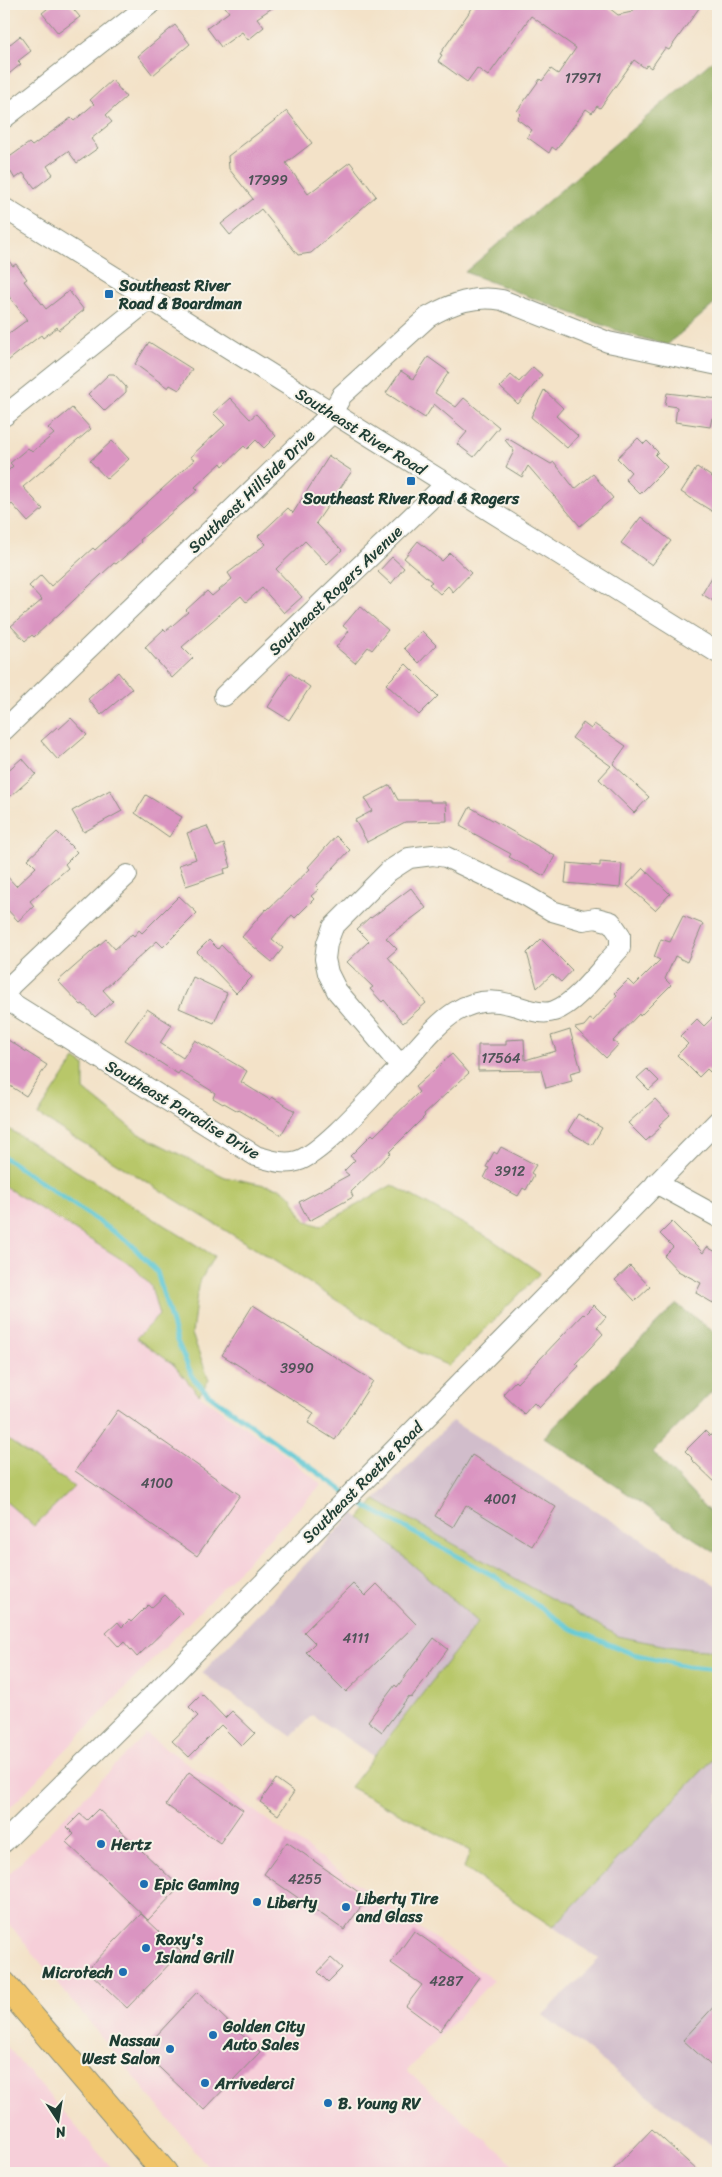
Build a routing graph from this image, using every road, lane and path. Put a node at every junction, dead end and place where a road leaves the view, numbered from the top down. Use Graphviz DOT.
graph roads {
  1 [pos="150,4"];
  2 [pos="4,118"];
  3 [pos="4,208"];
  4 [pos="150,299"];
  5 [pos="718,365"];
  6 [pos="332,413"];
  7 [pos="4,416"];
  8 [pos="446,484"];
  9 [pos="718,653"];
  10 [pos="224,696"];
  11 [pos="4,730"];
  12 [pos="127,875"];
  13 [pos="4,997"];
  14 [pos="401,1066"];
  15 [pos="718,1120"];
  16 [pos="656,1183"];
  17 [pos="718,1218"];
  18 [pos="4,1842"];
  19 [pos="4,1984"];
  20 [pos="165,2173"];
  1 -- 2 [label="street"];
  3 -- 4 [label="street, Southeast River Road"];
  4 -- 6 [label="street, Southeast River Road"];
  4 -- 7 [label="street"];
  5 -- 6 [label="street, Southeast Hillside Drive"];
  6 -- 8 [label="street, Southeast River Road"];
  6 -- 11 [label="street, Southeast Hillside Drive"];
  8 -- 9 [label="street, Southeast River Road"];
  8 -- 10 [label="street, Southeast Rogers Avenue"];
  12 -- 13 [label="street"];
  13 -- 14 [label="street, Southeast Paradise Drive"];
  14 -- 14 [label="street, Southeast Paradise Drive"];
  15 -- 16 [label="street, Southeast Roethe Road"];
  16 -- 17 [label="street"];
  16 -- 18 [label="street, Southeast Roethe Road"];
  19 -- 20 [label="main road"];
}
